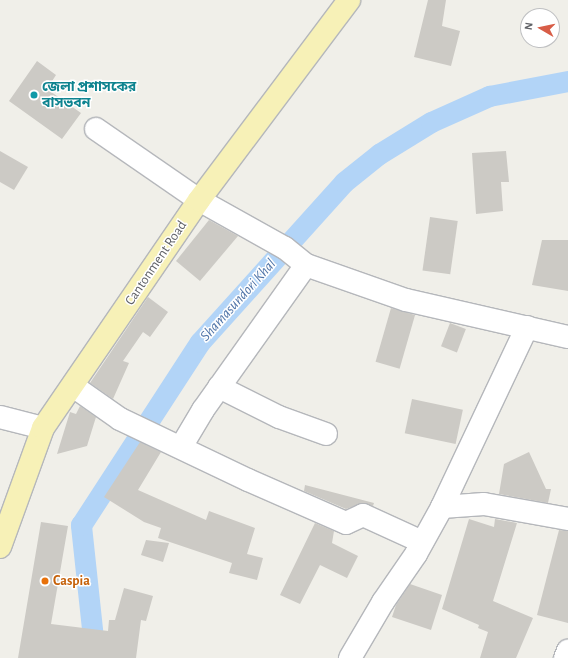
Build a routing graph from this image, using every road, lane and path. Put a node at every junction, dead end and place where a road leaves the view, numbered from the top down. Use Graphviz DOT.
graph roads {
  1 [pos="349,0"];
  2 [pos="96,129"];
  3 [pos="199,200"];
  4 [pos="306,265"];
  5 [pos="527,327"];
  6 [pos="568,337"];
  7 [pos="73,386"];
  8 [pos="219,387"];
  9 [pos="0,417"];
  10 [pos="43,428"];
  11 [pos="326,434"];
  12 [pos="181,447"];
  13 [pos="442,507"];
  14 [pos="568,519"];
  15 [pos="422,542"];
  16 [pos="0,546"];
  17 [pos="568,651"];
  18 [pos="350,658"];
  19 [pos="565,658"];
  1 -- 3 [label="main road, Cantonment Road"];
  2 -- 3 [label="street"];
  3 -- 4 [label="street"];
  3 -- 7 [label="main road, Cantonment Road"];
  4 -- 5 [label="street"];
  4 -- 8 [label="street"];
  5 -- 6 [label="street"];
  5 -- 13 [label="street"];
  7 -- 10 [label="main road, Cantonment Road"];
  7 -- 12 [label="street"];
  8 -- 11 [label="street"];
  8 -- 12 [label="street"];
  9 -- 10 [label="street"];
  10 -- 16 [label="main road, Cantonment Road"];
  12 -- 15 [label="street"];
  13 -- 14 [label="street"];
  13 -- 15 [label="street"];
  15 -- 18 [label="street"];
  17 -- 19 [label="street"];
}
